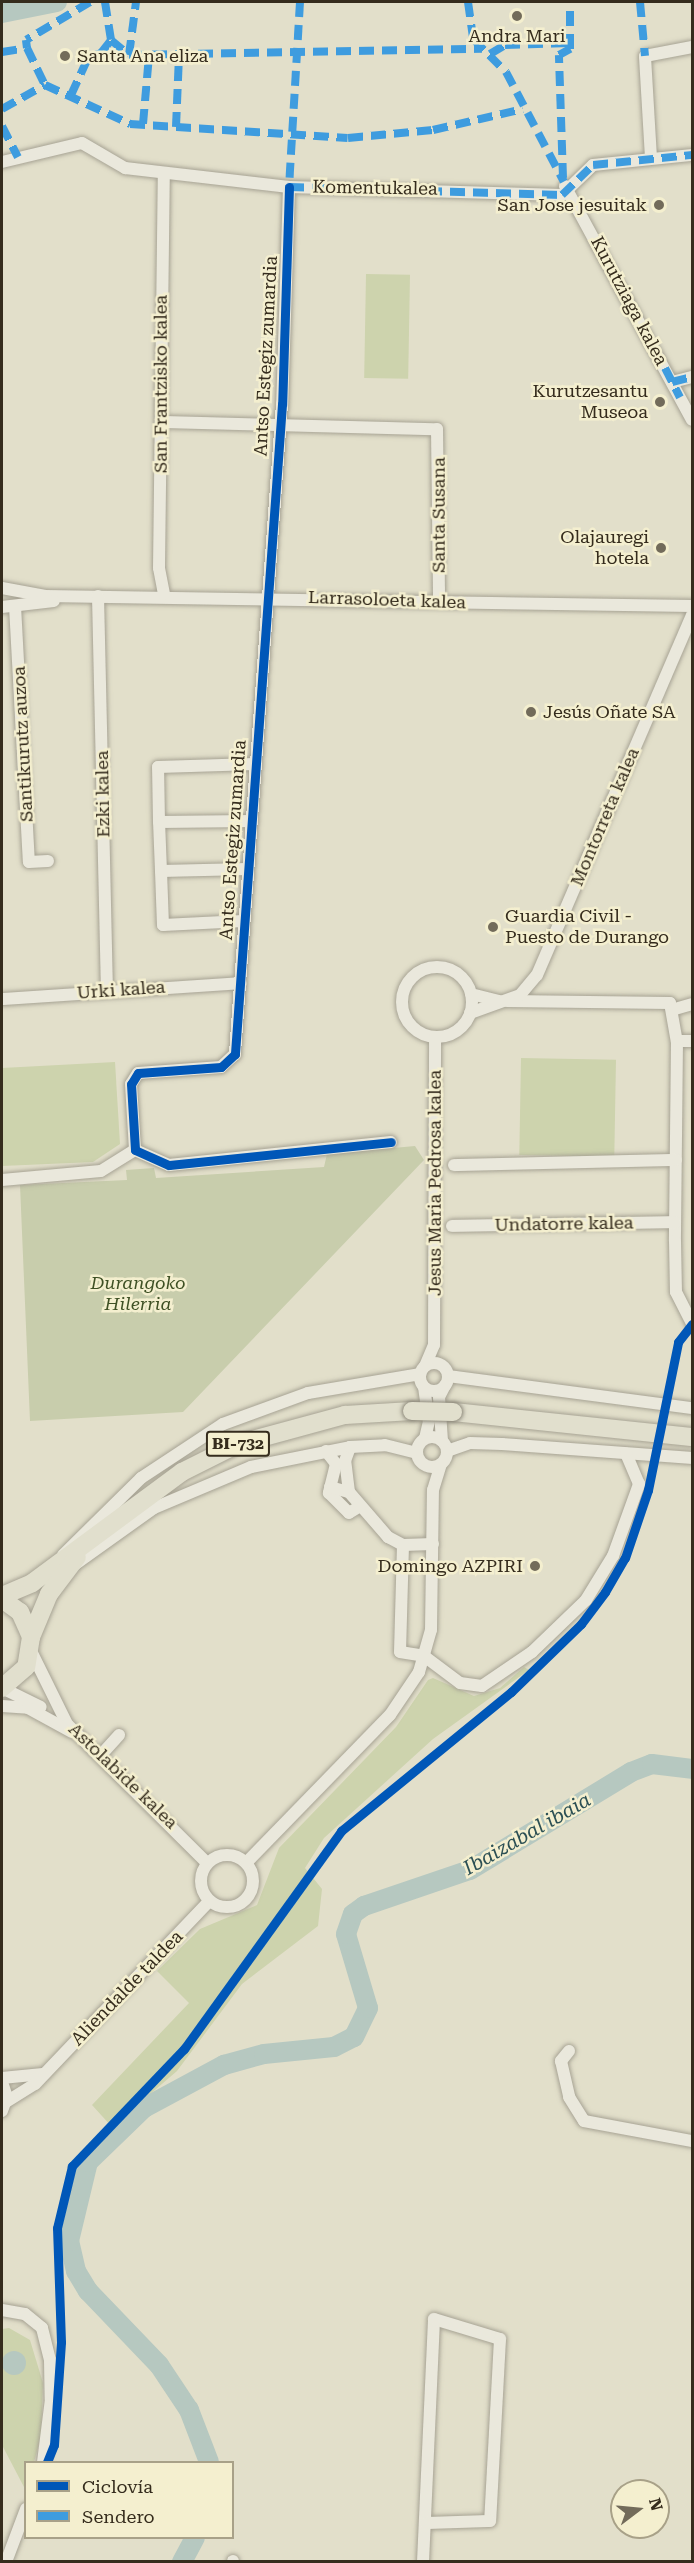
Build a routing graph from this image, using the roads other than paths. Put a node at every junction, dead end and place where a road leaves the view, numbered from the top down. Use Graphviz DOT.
graph roads {
  1 [pos="693,47"];
  2 [pos="693,155"];
  3 [pos="651,158"];
  4 [pos="2,162"];
  5 [pos="164,174"];
  6 [pos="289,187"];
  7 [pos="566,188"];
  8 [pos="693,377"];
  9 [pos="672,382"];
  10 [pos="693,420"];
  11 [pos="161,422"];
  12 [pos="280,423"];
  13 [pos="2,588"];
  14 [pos="164,594"];
  15 [pos="81,596"];
  16 [pos="98,596"];
  17 [pos="267,597"];
  18 [pos="439,601"];
  19 [pos="15,606"];
  20 [pos="693,606"];
  21 [pos="2,607"];
  22 [pos="693,615"];
  23 [pos="255,764"];
  24 [pos="250,821"];
  25 [pos="159,822"];
  26 [pos="48,861"];
  27 [pos="247,869"];
  28 [pos="161,871"];
  29 [pos="243,921"];
  30 [pos="240,983"];
  31 [pos="107,991"];
  32 [pos="471,994"];
  33 [pos="2,999"];
  34 [pos="503,1001"];
  35 [pos="693,1004"];
  36 [pos="675,1010"];
  37 [pos="470,1013"];
  38 [pos="435,1037"];
  39 [pos="677,1041"];
  40 [pos="693,1041"];
  41 [pos="391,1142"];
  42 [pos="135,1150"];
  43 [pos="676,1160"];
  44 [pos="454,1165"];
  45 [pos="3,1180"];
  46 [pos="675,1222"];
  47 [pos="452,1226"];
  48 [pos="693,1323"];
  49 [pos="434,1329"];
  50 [pos="423,1370"];
  51 [pos="445,1376"];
  52 [pos="424,1387"];
  53 [pos="693,1408"];
  54 [pos="693,1437"];
  55 [pos="425,1438"];
  56 [pos="445,1446"];
  57 [pos="350,1447"];
  58 [pos="326,1451"];
  59 [pos="626,1454"];
  60 [pos="418,1457"];
  61 [pos="693,1458"];
  62 [pos="441,1464"];
  63 [pos="330,1487"];
  64 [pos="433,1490"];
  65 [pos="349,1492"];
  66 [pos="357,1508"];
  67 [pos="433,1544"];
  68 [pos="403,1545"];
  69 [pos="59,1570"];
  70 [pos="2,1598"];
  71 [pos="31,1644"];
  72 [pos="424,1656"];
  73 [pos="2,1688"];
  74 [pos="2,1706"];
  75 [pos="72,1728"];
  76 [pos="119,1735"];
  77 [pos="101,1755"];
  78 [pos="207,1863"];
  79 [pos="246,1863"];
  80 [pos="209,1901"];
  81 [pos="569,2051"];
  82 [pos="44,2074"];
  83 [pos="2,2080"];
  84 [pos="4,2107"];
  85 [pos="693,2141"];
  86 [pos="2,2310"];
  87 [pos="44,2461"];
  88 [pos="24,2514"];
  89 [pos="425,2523"];
  90 [pos="6,2562"];
  91 [pos="423,2562"];
  1 -- 3 [label="street"];
  2 -- 3 [label="street"];
  3 -- 7 [label="street"];
  4 -- 5 [label="street, Komentukalea"];
  5 -- 6 [label="street, Komentukalea"];
  5 -- 11 [label="street, San Frantzisko kalea"];
  6 -- 7 [label="street, Komentukalea"];
  6 -- 12 [label="street, Antso Estegiz zumardia"];
  7 -- 9 [label="street, Kurutziaga kalea"];
  8 -- 9 [label="street"];
  9 -- 10 [label="street, Kurutziaga kalea"];
  11 -- 12 [label="street"];
  11 -- 14 [label="street, San Frantzisko kalea"];
  12 -- 17 [label="street, Antso Estegiz zumardia"];
  12 -- 18 [label="street, Santa Susana"];
  13 -- 15 [label="street"];
  14 -- 16 [label="street, Larrasoloeta kalea"];
  14 -- 17 [label="street, Larrasoloeta kalea"];
  15 -- 16 [label="street, Larrasoloeta kalea"];
  15 -- 19 [label="street"];
  16 -- 31 [label="street, Ezki kalea"];
  17 -- 18 [label="street, Larrasoloeta kalea"];
  17 -- 23 [label="street, Antso Estegiz zumardia"];
  18 -- 20 [label="street, Larrasoloeta kalea"];
  19 -- 21 [label="street"];
  19 -- 26 [label="street, Santikurutz auzoa"];
  22 -- 34 [label="street, Montorreta kalea"];
  23 -- 24 [label="street, Antso Estegiz zumardia"];
  23 -- 25 [label="street, Antso Estegiz zumardia"];
  24 -- 25 [label="street, Antso Estegiz zumardia"];
  24 -- 27 [label="street, Antso Estegiz zumardia"];
  25 -- 28 [label="street, Antso Estegiz zumardia"];
  27 -- 28 [label="street, Antso Estegiz zumardia"];
  27 -- 29 [label="street, Antso Estegiz zumardia"];
  28 -- 29 [label="street, Antso Estegiz zumardia"];
  29 -- 30 [label="street, Antso Estegiz zumardia"];
  30 -- 31 [label="street, Urki kalea"];
  30 -- 42 [label="street, Antso Estegiz zumardia"];
  31 -- 33 [label="street, Urki kalea"];
  32 -- 34 [label="street"];
  32 -- 37 [label="street"];
  32 -- 38 [label="street"];
  34 -- 36 [label="street"];
  34 -- 37 [label="street, Montorreta kalea"];
  35 -- 36 [label="street"];
  36 -- 39 [label="street"];
  37 -- 38 [label="street"];
  38 -- 49 [label="street, Jesus Maria Pedrosa kalea"];
  39 -- 40 [label="street"];
  39 -- 43 [label="street"];
  41 -- 42 [label="street"];
  42 -- 45 [label="street"];
  43 -- 44 [label="street"];
  43 -- 46 [label="street"];
  46 -- 47 [label="street, Undatorre kalea"];
  46 -- 48 [label="street"];
  49 -- 50 [label="street"];
  49 -- 51 [label="street"];
  50 -- 51 [label="street"];
  50 -- 52 [label="street"];
  50 -- 69 [label="street"];
  51 -- 52 [label="street"];
  51 -- 53 [label="street"];
  51 -- 56 [label="street"];
  52 -- 55 [label="street"];
  54 -- 69 [label="main road, BI-732, bridge"];
  55 -- 56 [label="street"];
  55 -- 60 [label="street"];
  56 -- 59 [label="street"];
  56 -- 62 [label="street"];
  57 -- 58 [label="street"];
  57 -- 60 [label="street"];
  57 -- 65 [label="street"];
  58 -- 63 [label="street"];
  58 -- 69 [label="street"];
  59 -- 61 [label="street"];
  59 -- 72 [label="street"];
  60 -- 62 [label="street"];
  60 -- 64 [label="street"];
  62 -- 64 [label="street"];
  63 -- 65 [label="street"];
  63 -- 66 [label="street"];
  64 -- 67 [label="street"];
  65 -- 66 [label="street"];
  66 -- 68 [label="street"];
  67 -- 68 [label="street"];
  67 -- 72 [label="street"];
  68 -- 72 [label="street"];
  69 -- 70 [label="main road, BI-732"];
  69 -- 71 [label="main road, BI-732"];
  70 -- 71 [label="main road, BI-732"];
  71 -- 73 [label="main road, BI-732"];
  71 -- 75 [label="street, Astolabide kalea"];
  72 -- 79 [label="street"];
  73 -- 75 [label="street"];
  74 -- 75 [label="street"];
  75 -- 77 [label="street, Astolabide kalea"];
  76 -- 77 [label="street"];
  77 -- 78 [label="street, Astolabide kalea"];
  78 -- 79 [label="street"];
  78 -- 80 [label="street"];
  79 -- 80 [label="street"];
  80 -- 82 [label="street, Aliendalde taldea"];
  81 -- 85 [label="street"];
  82 -- 83 [label="street, Aliendalde taldea"];
  82 -- 84 [label="street, Aliendalde taldea"];
  83 -- 84 [label="street, Aliendalde taldea"];
  86 -- 87 [label="street"];
  88 -- 90 [label="street"];
  89 -- 89 [label="street"];
  89 -- 91 [label="street"];
}
